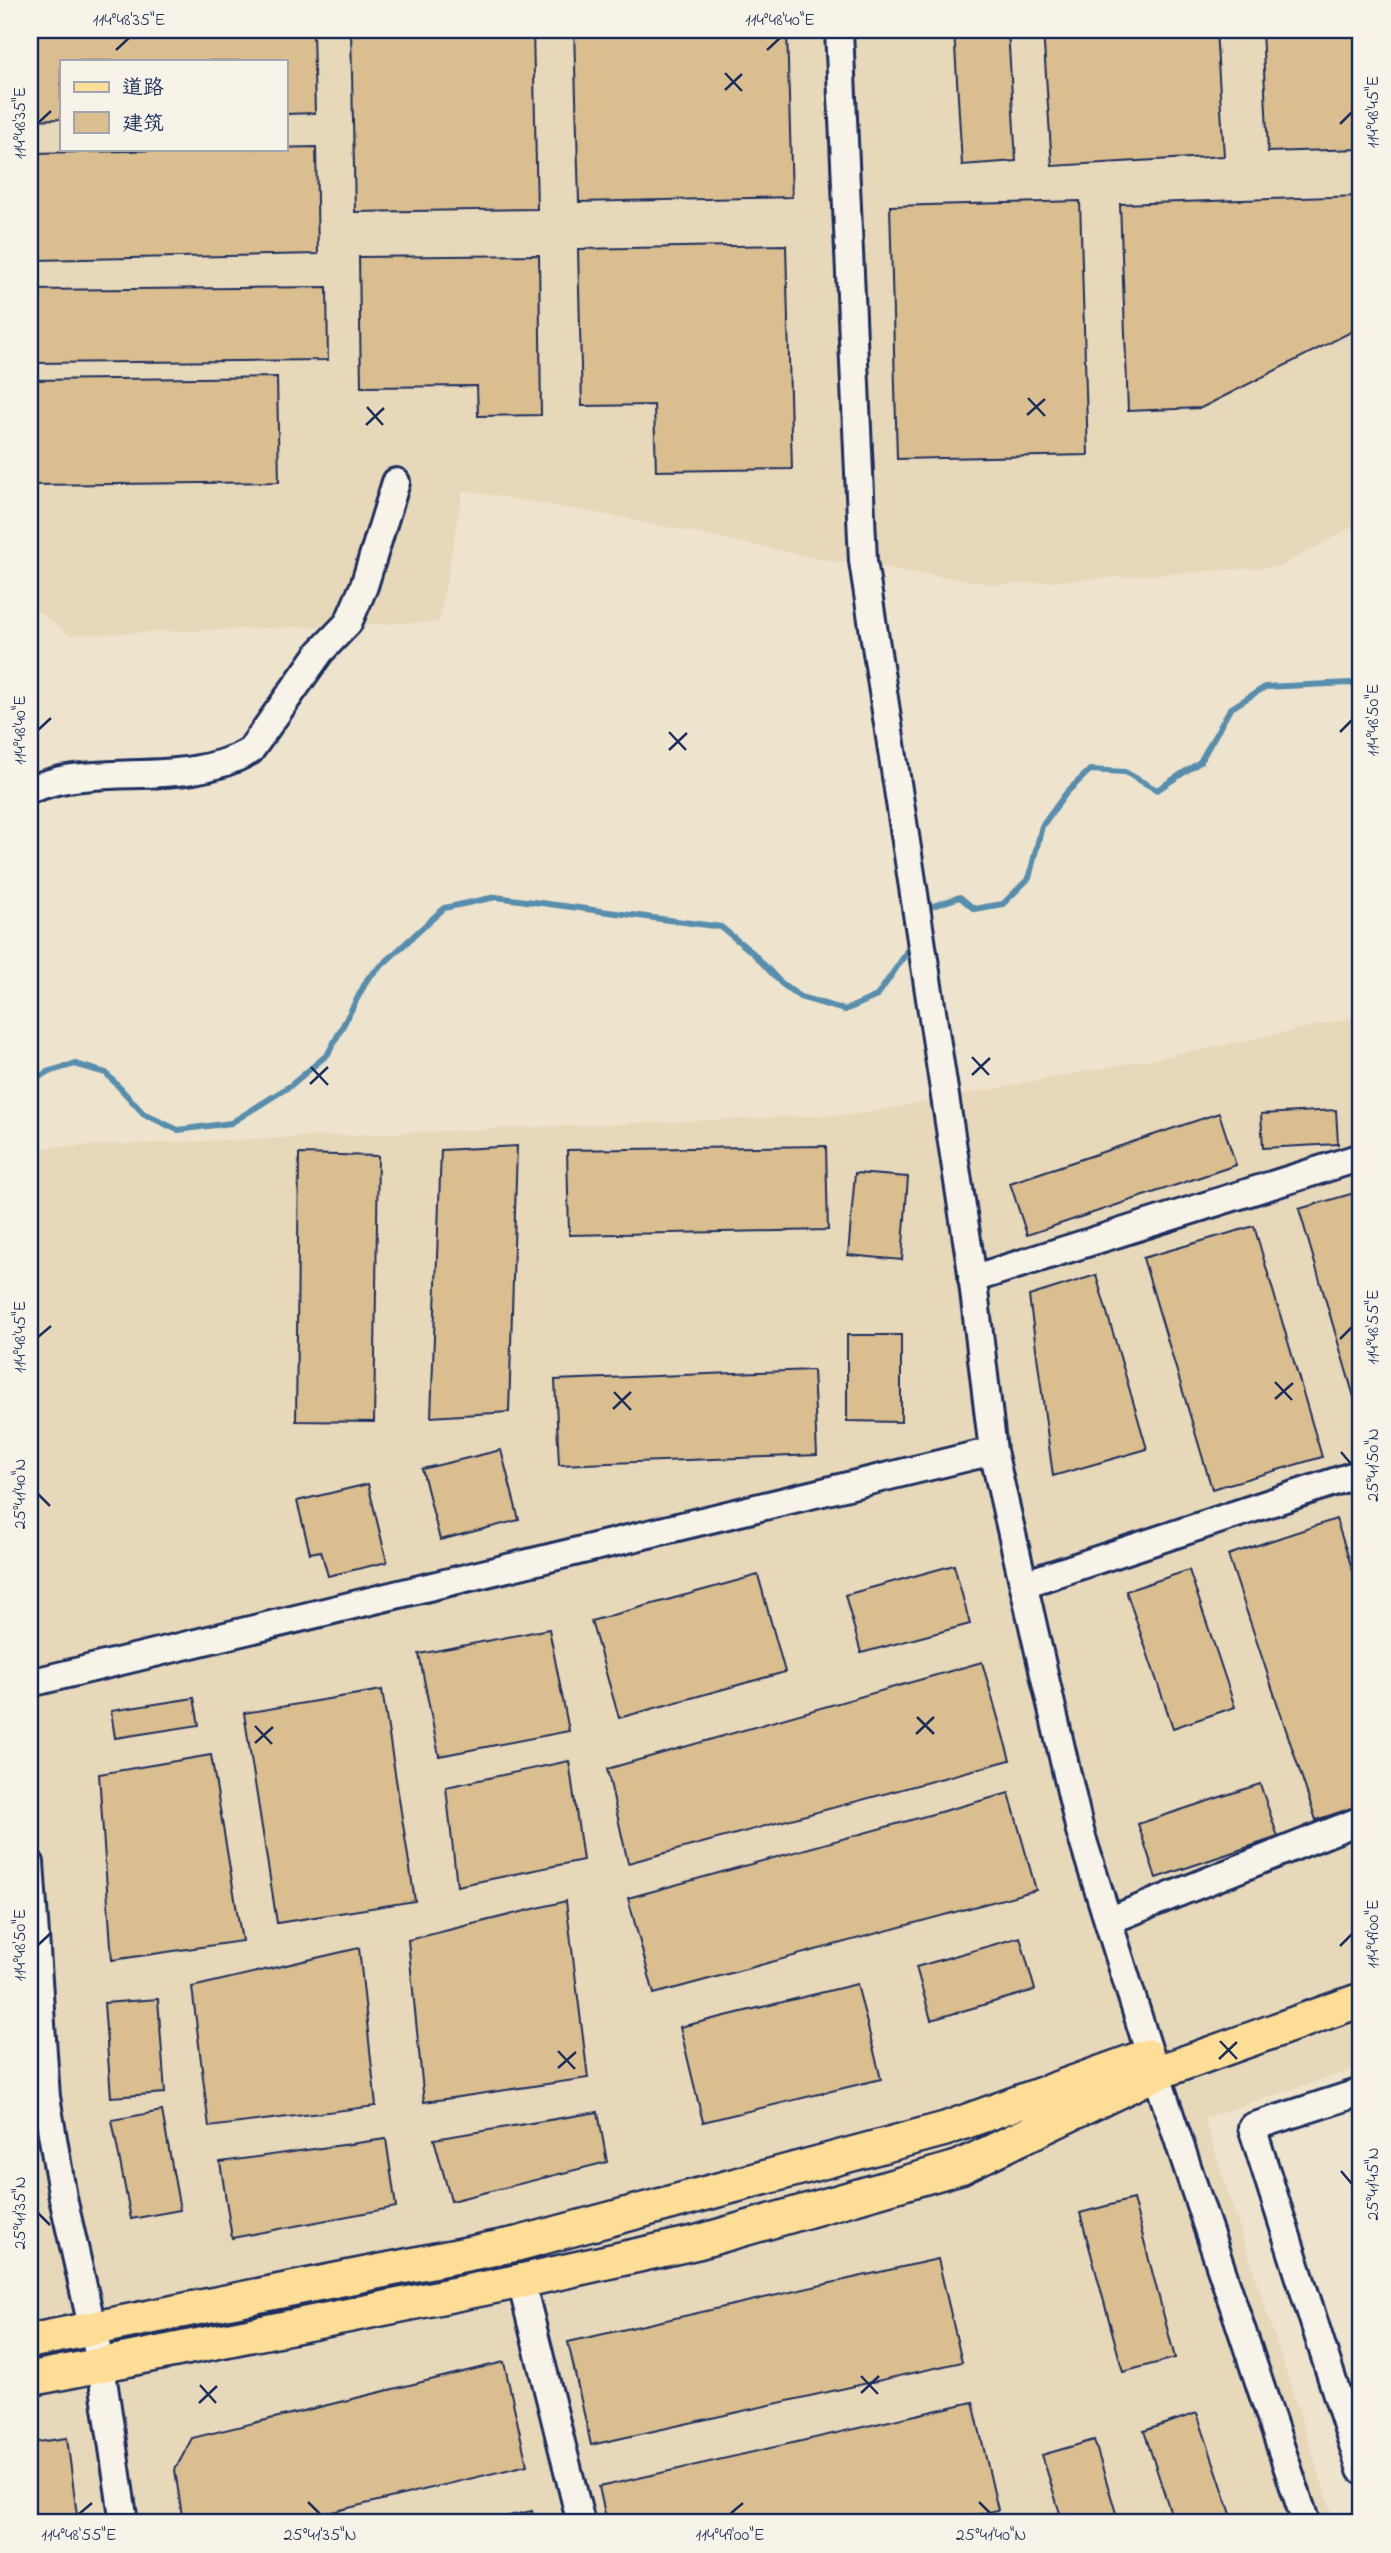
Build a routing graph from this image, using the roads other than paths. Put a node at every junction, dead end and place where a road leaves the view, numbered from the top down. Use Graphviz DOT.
graph roads {
  1 [pos="839,30"];
  2 [pos="396,482"];
  3 [pos="30,789"];
  4 [pos="1361,1157"];
  5 [pos="972,1279"];
  6 [pos="993,1451"];
  7 [pos="1361,1473"];
  8 [pos="1024,1584"];
  9 [pos="30,1683"];
  10 [pos="1361,1820"];
  11 [pos="30,1863"];
  12 [pos="1108,1921"];
  13 [pos="1361,1983"];
  14 [pos="1361,2000"];
  15 [pos="34,2001"];
  16 [pos="1153,2064"];
  17 [pos="1361,2092"];
  18 [pos="521,2281"];
  19 [pos="94,2329"];
  20 [pos="30,2341"];
  21 [pos="101,2366"];
  22 [pos="30,2379"];
  23 [pos="1361,2470"];
  24 [pos="124,2523"];
  25 [pos="581,2523"];
  26 [pos="1306,2523"];
  1 -- 5 [label="street"];
  2 -- 3 [label="street"];
  4 -- 5 [label="street"];
  5 -- 6 [label="street"];
  6 -- 8 [label="street"];
  6 -- 9 [label="street"];
  7 -- 8 [label="street"];
  8 -- 12 [label="street"];
  10 -- 12 [label="street"];
  11 -- 15 [label="street"];
  12 -- 16 [label="street"];
  13 -- 16 [label="main road"];
  14 -- 16 [label="main road"];
  15 -- 19 [label="street"];
  16 -- 18 [label="main road"];
  16 -- 19 [label="main road"];
  16 -- 26 [label="street"];
  17 -- 23 [label="street"];
  18 -- 21 [label="main road"];
  18 -- 25 [label="street"];
  19 -- 20 [label="main road"];
  19 -- 21 [label="street"];
  21 -- 22 [label="main road"];
  21 -- 24 [label="street"];
}
